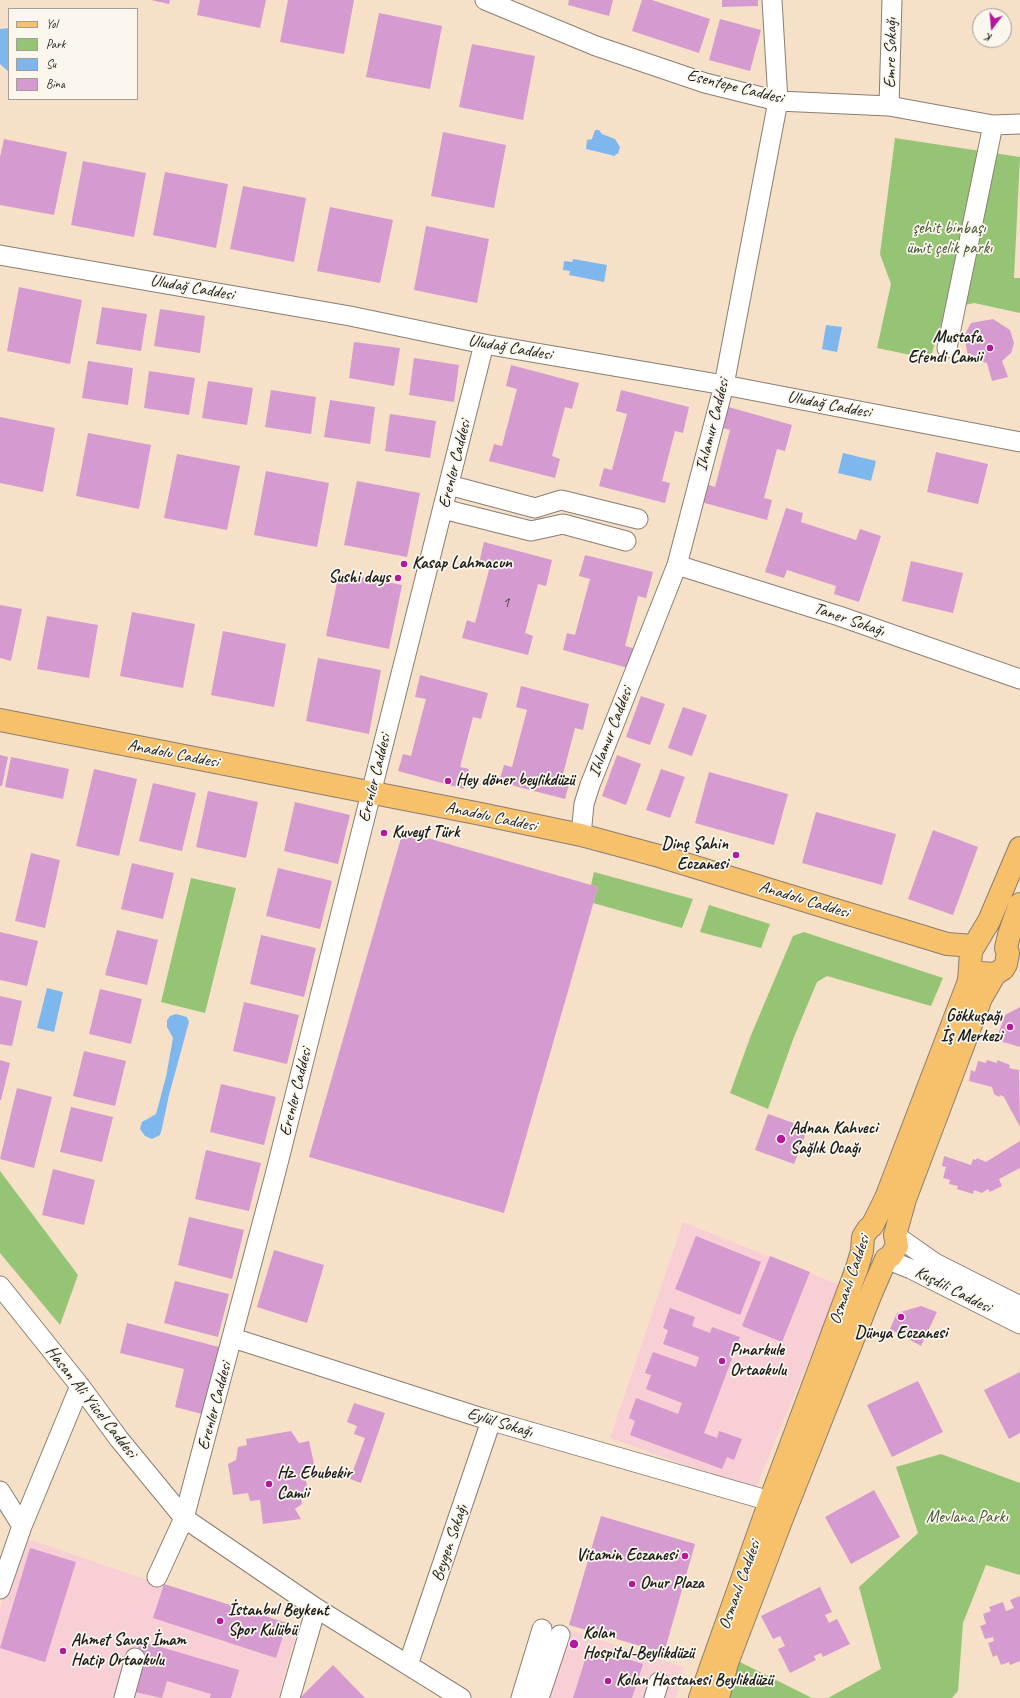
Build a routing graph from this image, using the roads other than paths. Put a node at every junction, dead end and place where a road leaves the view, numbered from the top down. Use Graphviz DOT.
graph roads {
  1 [pos="485,0"];
  2 [pos="772,0"];
  3 [pos="892,0"];
  4 [pos="778,101"];
  5 [pos="889,106"];
  6 [pos="1020,124"];
  7 [pos="993,126"];
  8 [pos="0,255"];
  9 [pos="484,344"];
  10 [pos="947,348"];
  11 [pos="724,385"];
  12 [pos="1020,442"];
  13 [pos="449,486"];
  14 [pos="443,509"];
  15 [pos="638,519"];
  16 [pos="626,541"];
  17 [pos="677,565"];
  18 [pos="1020,679"];
  19 [pos="0,720"];
  20 [pos="0,732"];
  21 [pos="370,799"];
  22 [pos="580,841"];
  23 [pos="1020,848"];
  24 [pos="1020,904"];
  25 [pos="1013,951"];
  26 [pos="973,954"];
  27 [pos="1005,973"];
  28 [pos="872,1226"];
  29 [pos="895,1235"];
  30 [pos="863,1247"];
  31 [pos="886,1259"];
  32 [pos="0,1286"];
  33 [pos="1020,1306"];
  34 [pos="1020,1324"];
  35 [pos="233,1338"];
  36 [pos="80,1386"];
  37 [pos="492,1421"];
  38 [pos="0,1491"];
  39 [pos="770,1501"];
  40 [pos="184,1518"];
  41 [pos="22,1526"];
  42 [pos="157,1577"];
  43 [pos="0,1589"];
  44 [pos="316,1608"];
  45 [pos="542,1629"];
  46 [pos="560,1635"];
  47 [pos="135,1658"];
  48 [pos="408,1665"];
  49 [pos="124,1698"];
  50 [pos="290,1698"];
  51 [pos="461,1698"];
  52 [pos="521,1698"];
  53 [pos="539,1698"];
  54 [pos="700,1698"];
  55 [pos="718,1698"];
  1 -- 4 [label="street, Esentepe Caddesi"];
  2 -- 4 [label="street, Ihlamur Caddesi"];
  3 -- 5 [label="street, Emre Sokağı"];
  4 -- 5 [label="street, Esentepe Caddesi"];
  4 -- 11 [label="street, Ihlamur Caddesi"];
  5 -- 7 [label="street, Esentepe Caddesi"];
  6 -- 7 [label="street, Esentepe Caddesi"];
  7 -- 10 [label="street"];
  8 -- 9 [label="street, Uludağ Caddesi"];
  9 -- 11 [label="street, Uludağ Caddesi"];
  9 -- 13 [label="street, Erenler Caddesi"];
  11 -- 12 [label="street, Uludağ Caddesi"];
  11 -- 17 [label="street, Ihlamur Caddesi"];
  13 -- 14 [label="street, Erenler Caddesi"];
  13 -- 15 [label="street"];
  14 -- 16 [label="street"];
  14 -- 21 [label="street, Erenler Caddesi"];
  17 -- 18 [label="street, Taner Sokağı"];
  17 -- 22 [label="street, Ihlamur Caddesi"];
  19 -- 21 [label="main road, Anadolu Caddesi"];
  20 -- 21 [label="main road, Anadolu Caddesi"];
  21 -- 22 [label="main road, Anadolu Caddesi"];
  21 -- 35 [label="street, Erenler Caddesi"];
  22 -- 26 [label="main road, Anadolu Caddesi"];
  23 -- 26 [label="main road, Osmanlı Caddesi"];
  24 -- 25 [label="main road, Osmanlı Caddesi"];
  25 -- 26 [label="main road"];
  25 -- 27 [label="main road, Osmanlı Caddesi"];
  26 -- 27 [label="main road"];
  26 -- 28 [label="main road, Osmanlı Caddesi"];
  27 -- 29 [label="main road, Osmanlı Caddesi"];
  28 -- 29 [label="main road"];
  28 -- 30 [label="main road, Osmanlı Caddesi"];
  29 -- 31 [label="main road, Osmanlı Caddesi"];
  29 -- 33 [label="street, Kuşdili Caddesi"];
  30 -- 31 [label="main road"];
  30 -- 39 [label="main road, Osmanlı Caddesi"];
  31 -- 34 [label="street, Kuşdili Caddesi"];
  31 -- 55 [label="main road, Osmanlı Caddesi"];
  32 -- 36 [label="street, Hasan Ali Yücel Caddesi"];
  35 -- 37 [label="street, Eylül Sokağı"];
  35 -- 40 [label="street, Erenler Caddesi"];
  36 -- 40 [label="street, Hasan Ali Yücel Caddesi"];
  36 -- 41 [label="street"];
  37 -- 39 [label="street, Eylül Sokağı"];
  37 -- 48 [label="street, Beygen Sokağı"];
  38 -- 41 [label="street"];
  39 -- 54 [label="main road, Osmanlı Caddesi"];
  40 -- 42 [label="street, Erenler Caddesi"];
  40 -- 44 [label="street"];
  41 -- 43 [label="street"];
  44 -- 48 [label="street"];
  44 -- 50 [label="street"];
  45 -- 52 [label="street"];
  46 -- 53 [label="street"];
  47 -- 49 [label="street"];
  48 -- 51 [label="street"];
}
